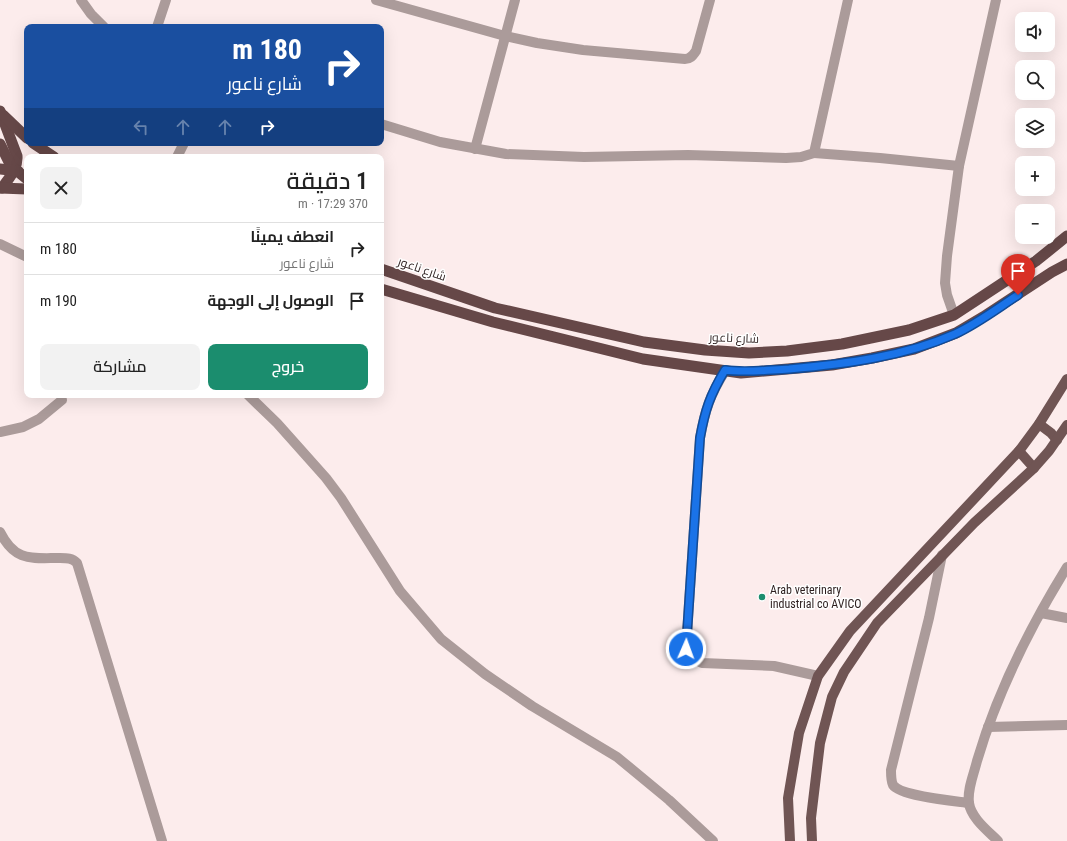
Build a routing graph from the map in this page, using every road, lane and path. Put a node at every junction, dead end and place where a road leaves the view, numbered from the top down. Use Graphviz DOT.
graph roads {
  1 [pos="81,0"];
  2 [pos="166,0"];
  3 [pos="376,0"];
  4 [pos="515,0"];
  5 [pos="710,0"];
  6 [pos="848,0"];
  7 [pos="996,0"];
  8 [pos="101,24"];
  9 [pos="158,24"];
  10 [pos="505,36"];
  11 [pos="0,112"];
  12 [pos="384,125"];
  13 [pos="24,135"];
  14 [pos="0,144"];
  15 [pos="38,146"];
  16 [pos="475,149"];
  17 [pos="814,153"];
  18 [pos="50,154"];
  19 [pos="959,166"];
  20 [pos="0,169"];
  21 [pos="15,170"];
  22 [pos="24,172"];
  23 [pos="24,177"];
  24 [pos="1,188"];
  25 [pos="24,189"];
  26 [pos="1067,236"];
  27 [pos="0,244"];
  28 [pos="24,256"];
  29 [pos="1067,264"];
  30 [pos="384,270"];
  31 [pos="384,290"];
  32 [pos="954,315"];
  33 [pos="910,330"];
  34 [pos="914,349"];
  35 [pos="725,370"];
  36 [pos="1067,379"];
  37 [pos="251,398"];
  38 [pos="62,400"];
  39 [pos="1039,424"];
  40 [pos="1067,425"];
  41 [pos="0,432"];
  42 [pos="1057,440"];
  43 [pos="1019,450"];
  44 [pos="1034,468"];
  45 [pos="0,532"];
  46 [pos="942,555"];
  47 [pos="1067,567"];
  48 [pos="1041,613"];
  49 [pos="1067,618"];
  50 [pos="818,676"];
  51 [pos="1067,725"];
  52 [pos="988,728"];
  53 [pos="969,803"];
  54 [pos="162,841"];
  55 [pos="713,841"];
  56 [pos="790,841"];
  57 [pos="812,841"];
  58 [pos="998,841"];
  1 -- 8 [label="street"];
  2 -- 9 [label="street"];
  3 -- 10 [label="street"];
  4 -- 10 [label="street"];
  5 -- 10 [label="street"];
  6 -- 17 [label="street"];
  7 -- 19 [label="street"];
  10 -- 16 [label="street"];
  11 -- 13 [label="highway"];
  11 -- 21 [label="highway"];
  12 -- 16 [label="street"];
  14 -- 21 [label="highway"];
  15 -- 18 [label="highway"];
  16 -- 17 [label="street"];
  17 -- 19 [label="street"];
  19 -- 32 [label="street"];
  20 -- 21 [label="highway"];
  21 -- 22 [label="highway"];
  21 -- 23 [label="highway"];
  21 -- 24 [label="highway"];
  24 -- 25 [label="highway"];
  26 -- 32 [label="highway, شارع ناعور"];
  27 -- 28 [label="street"];
  29 -- 34 [label="highway"];
  30 -- 33 [label="highway, شارع ناعور"];
  31 -- 35 [label="highway"];
  32 -- 33 [label="highway, شارع ناعور"];
  33 -- 34 [label="highway"];
  34 -- 35 [label="highway"];
  35 -- 50 [label="street"];
  36 -- 39 [label="main road"];
  37 -- 55 [label="street"];
  38 -- 41 [label="street"];
  39 -- 42 [label="main road"];
  39 -- 43 [label="main road"];
  40 -- 42 [label="main road"];
  42 -- 44 [label="main road"];
  43 -- 44 [label="main road"];
  43 -- 50 [label="main road"];
  44 -- 46 [label="main road"];
  45 -- 54 [label="street"];
  46 -- 53 [label="street"];
  46 -- 57 [label="main road"];
  47 -- 48 [label="street"];
  48 -- 49 [label="street"];
  48 -- 52 [label="street"];
  50 -- 56 [label="main road"];
  51 -- 52 [label="street"];
  52 -- 53 [label="street"];
  53 -- 58 [label="street"];
}
